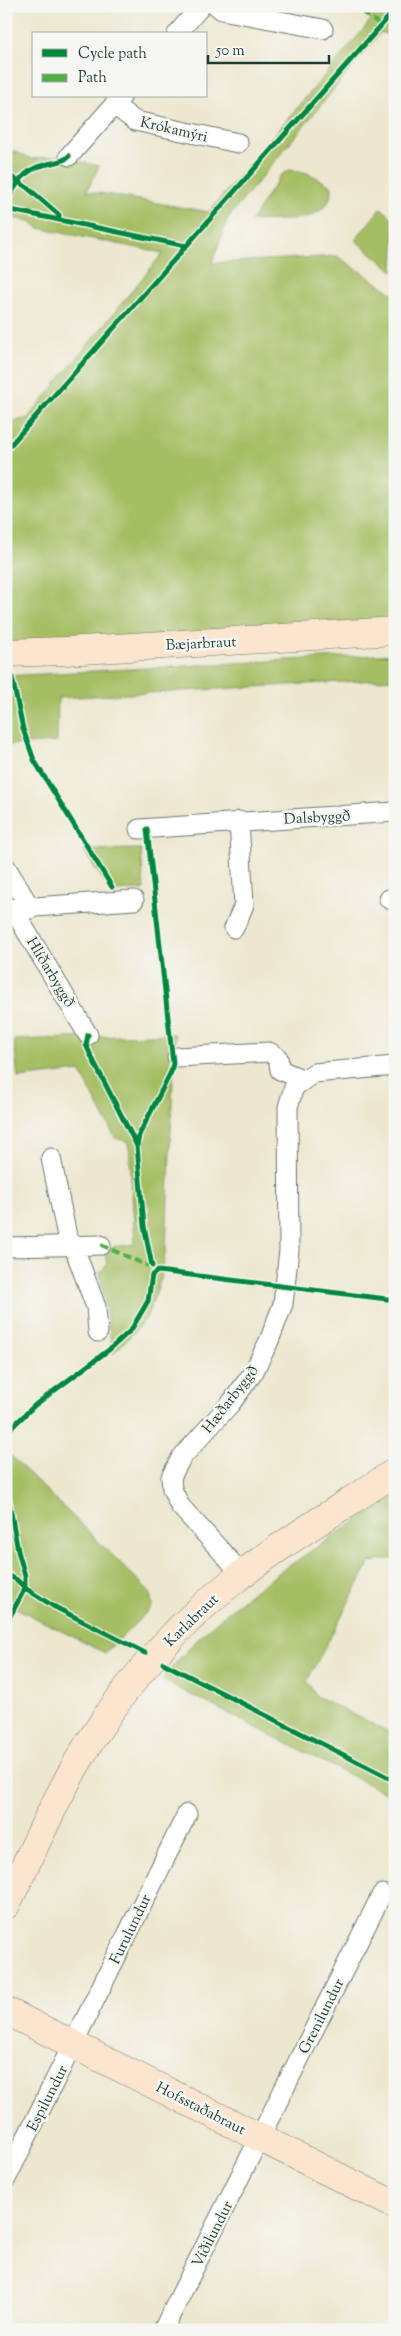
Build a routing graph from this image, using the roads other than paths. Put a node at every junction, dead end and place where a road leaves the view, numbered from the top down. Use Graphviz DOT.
graph roads {
  1 [pos="201,6"];
  2 [pos="217,6"];
  3 [pos="323,29"];
  4 [pos="179,32"];
  5 [pos="118,101"];
  6 [pos="238,143"];
  7 [pos="69,156"];
  8 [pos="395,631"];
  9 [pos="6,652"];
  10 [pos="395,812"];
  11 [pos="239,821"];
  12 [pos="139,829"];
  13 [pos="6,867"];
  14 [pos="134,900"];
  15 [pos="17,909"];
  16 [pos="234,928"];
  17 [pos="88,1035"];
  18 [pos="177,1057"];
  19 [pos="395,1066"];
  20 [pos="302,1079"];
  21 [pos="51,1158"];
  22 [pos="101,1245"];
  23 [pos="71,1246"];
  24 [pos="6,1247"];
  25 [pos="98,1332"];
  26 [pos="395,1472"];
  27 [pos="242,1574"];
  28 [pos="187,1814"];
  29 [pos="382,1894"];
  30 [pos="6,1905"];
  31 [pos="6,2011"];
  32 [pos="74,2044"];
  33 [pos="260,2138"];
  34 [pos="6,2179"];
  35 [pos="395,2205"];
  36 [pos="163,2330"];
  1 -- 4 [label="street"];
  2 -- 3 [label="street"];
  5 -- 6 [label="street, Krókamýri"];
  5 -- 7 [label="street, Krókamýri"];
  8 -- 9 [label="street, Bæjarbraut"];
  10 -- 11 [label="street, Dalsbyggð"];
  11 -- 12 [label="street, Dalsbyggð"];
  11 -- 16 [label="street"];
  13 -- 15 [label="street, Hlíðarbyggð"];
  14 -- 15 [label="street"];
  15 -- 17 [label="street, Hlíðarbyggð"];
  18 -- 20 [label="street"];
  19 -- 20 [label="street"];
  20 -- 27 [label="street, Hæðarbyggð"];
  21 -- 23 [label="street"];
  22 -- 23 [label="street"];
  23 -- 24 [label="street"];
  23 -- 25 [label="street"];
  26 -- 27 [label="street, Karlabraut"];
  27 -- 30 [label="street, Karlabraut"];
  28 -- 32 [label="street, Furulundur"];
  29 -- 33 [label="street, Grenilundur"];
  31 -- 32 [label="street, Hofsstaðabraut"];
  32 -- 33 [label="street, Hofsstaðabraut"];
  32 -- 34 [label="street, Espilundur"];
  33 -- 35 [label="street, Hofsstaðabraut"];
  33 -- 36 [label="street, Víðilundur"];
}
